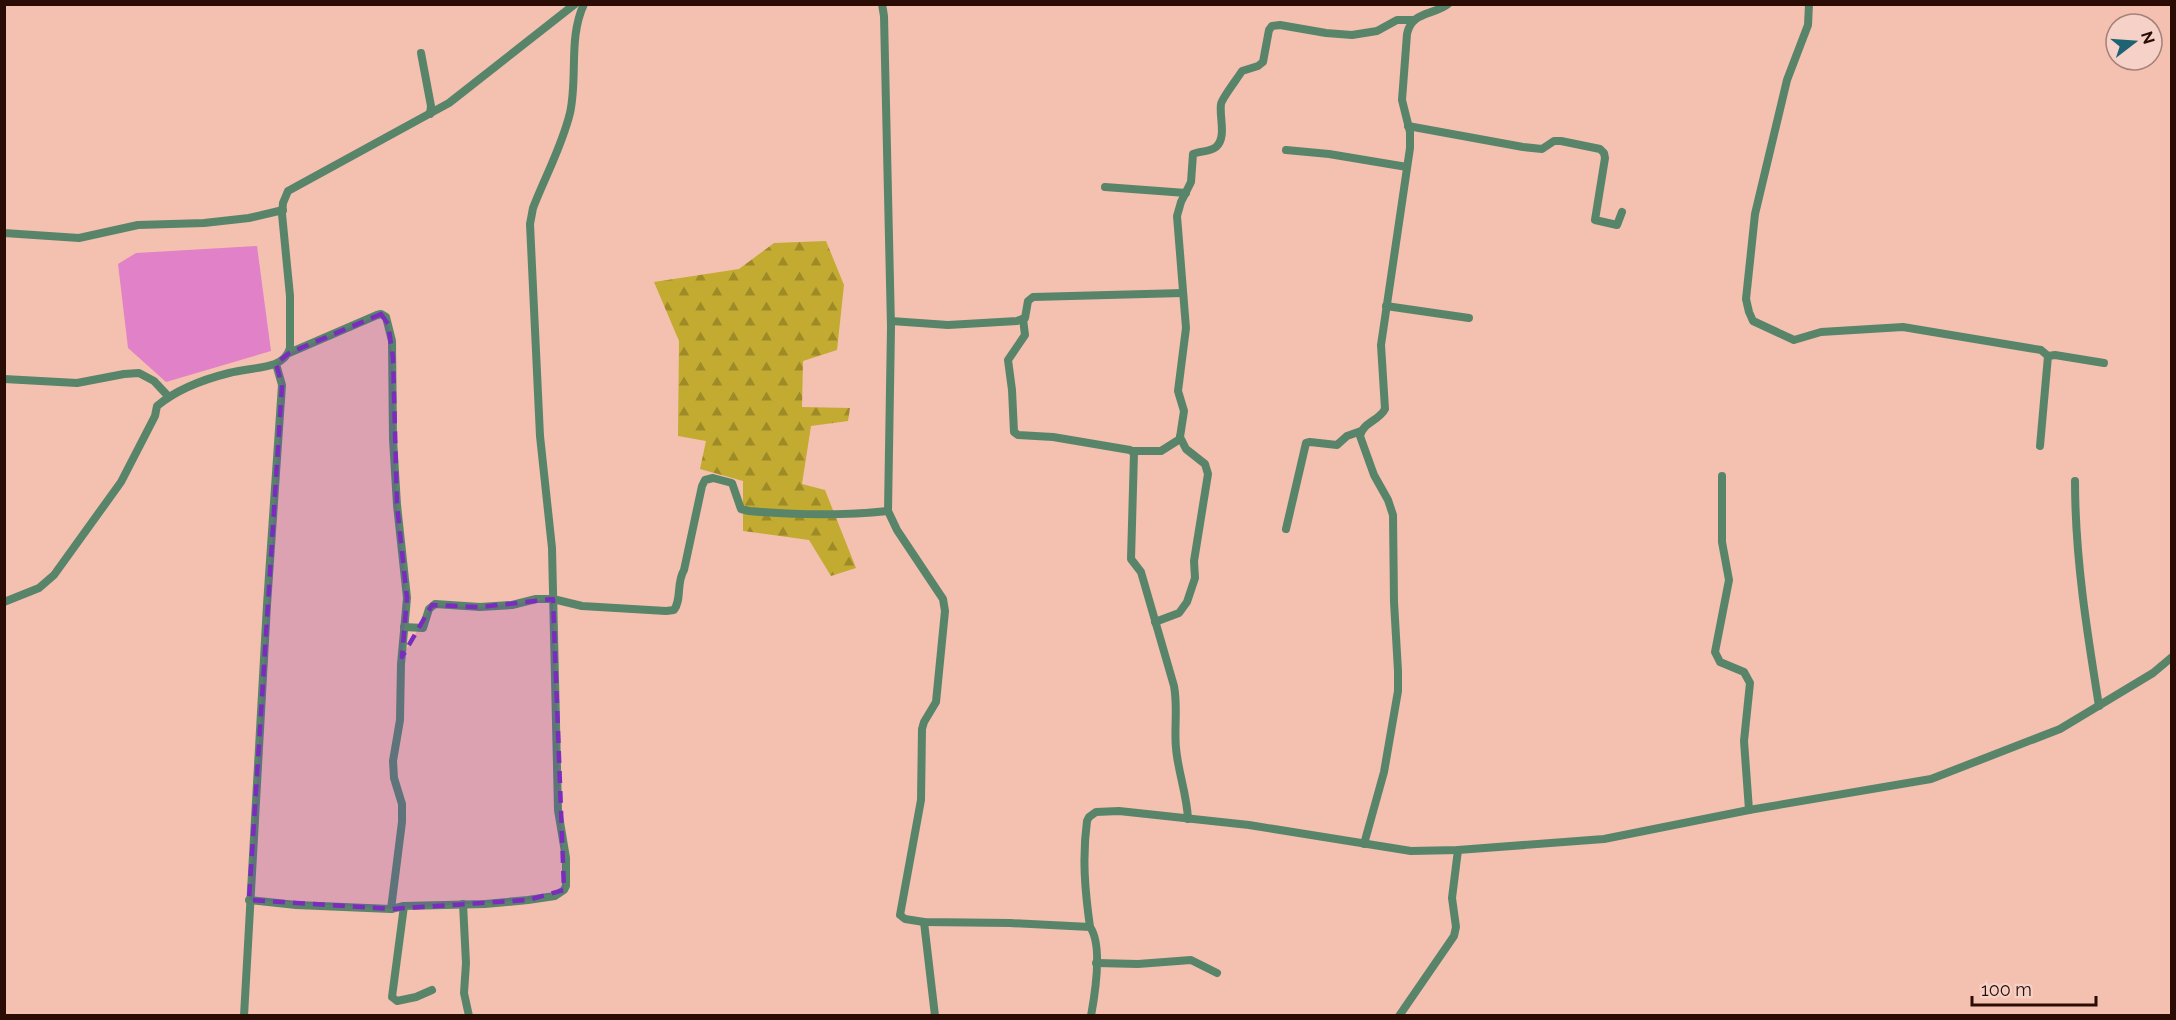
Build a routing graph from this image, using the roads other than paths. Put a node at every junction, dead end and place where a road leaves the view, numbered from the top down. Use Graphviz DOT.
graph roads {
  1 [pos="575,4"];
  2 [pos="584,4"];
  3 [pos="882,4"];
  4 [pos="1448,4"];
  5 [pos="1809,4"];
  6 [pos="1413,20"];
  7 [pos="421,53"];
  8 [pos="430,114"];
  9 [pos="1408,126"];
  10 [pos="1287,150"];
  11 [pos="1407,167"];
  12 [pos="1105,187"];
  13 [pos="1186,193"];
  14 [pos="283,210"];
  15 [pos="1622,212"];
  16 [pos="4,233"];
  17 [pos="1183,293"];
  18 [pos="1386,306"];
  19 [pos="1469,318"];
  20 [pos="1023,320"];
  21 [pos="891,321"];
  22 [pos="289,353"];
  23 [pos="2048,356"];
  24 [pos="2104,363"];
  25 [pos="276,364"];
  26 [pos="4,379"];
  27 [pos="168,396"];
  28 [pos="1361,431"];
  29 [pos="1180,437"];
  30 [pos="2040,446"];
  31 [pos="1133,451"];
  32 [pos="1722,476"];
  33 [pos="2074,481"];
  34 [pos="888,511"];
  35 [pos="1286,529"];
  36 [pos="554,599"];
  37 [pos="4,602"];
  38 [pos="1155,622"];
  39 [pos="404,627"];
  40 [pos="2172,657"];
  41 [pos="2099,706"];
  42 [pos="1749,810"];
  43 [pos="1188,819"];
  44 [pos="1364,844"];
  45 [pos="1458,850"];
  46 [pos="249,900"];
  47 [pos="463,904"];
  48 [pos="404,906"];
  49 [pos="391,909"];
  50 [pos="924,922"];
  51 [pos="1090,927"];
  52 [pos="1096,963"];
  53 [pos="1217,973"];
  54 [pos="432,990"];
  55 [pos="244,1016"];
  56 [pos="469,1016"];
  57 [pos="936,1016"];
  58 [pos="1091,1016"];
  59 [pos="1399,1016"];
  1 -- 8 [label="street"];
  2 -- 36 [label="street"];
  3 -- 21 [label="street"];
  4 -- 6 [label="street"];
  5 -- 23 [label="street"];
  6 -- 9 [label="street"];
  6 -- 13 [label="street"];
  7 -- 8 [label="street"];
  8 -- 14 [label="street"];
  9 -- 11 [label="street"];
  9 -- 15 [label="street"];
  10 -- 11 [label="street"];
  11 -- 18 [label="street"];
  12 -- 13 [label="street"];
  13 -- 17 [label="street"];
  14 -- 16 [label="street"];
  14 -- 22 [label="street"];
  17 -- 20 [label="street"];
  17 -- 29 [label="street"];
  18 -- 19 [label="street"];
  18 -- 28 [label="street"];
  20 -- 21 [label="street"];
  20 -- 31 [label="street"];
  21 -- 34 [label="street"];
  22 -- 25 [label="street"];
  22 -- 39 [label="street"];
  23 -- 24 [label="street"];
  23 -- 30 [label="street"];
  25 -- 27 [label="street"];
  25 -- 46 [label="street"];
  26 -- 27 [label="street"];
  27 -- 37 [label="street"];
  28 -- 35 [label="street"];
  28 -- 44 [label="street"];
  29 -- 31 [label="street"];
  29 -- 38 [label="street"];
  31 -- 38 [label="street"];
  32 -- 42 [label="street"];
  33 -- 41 [label="street"];
  34 -- 36 [label="street"];
  34 -- 50 [label="street"];
  36 -- 39 [label="street"];
  36 -- 47 [label="street"];
  38 -- 43 [label="street"];
  39 -- 49 [label="street"];
  40 -- 41 [label="street"];
  41 -- 42 [label="street"];
  42 -- 45 [label="street"];
  43 -- 44 [label="street"];
  43 -- 51 [label="street"];
  44 -- 45 [label="street"];
  45 -- 59 [label="street"];
  46 -- 49 [label="street"];
  46 -- 55 [label="street"];
  47 -- 48 [label="street"];
  47 -- 56 [label="street"];
  48 -- 49 [label="street"];
  48 -- 54 [label="street"];
  50 -- 51 [label="street"];
  50 -- 57 [label="street"];
  51 -- 52 [label="street"];
  52 -- 53 [label="street"];
  52 -- 58 [label="street"];
}
